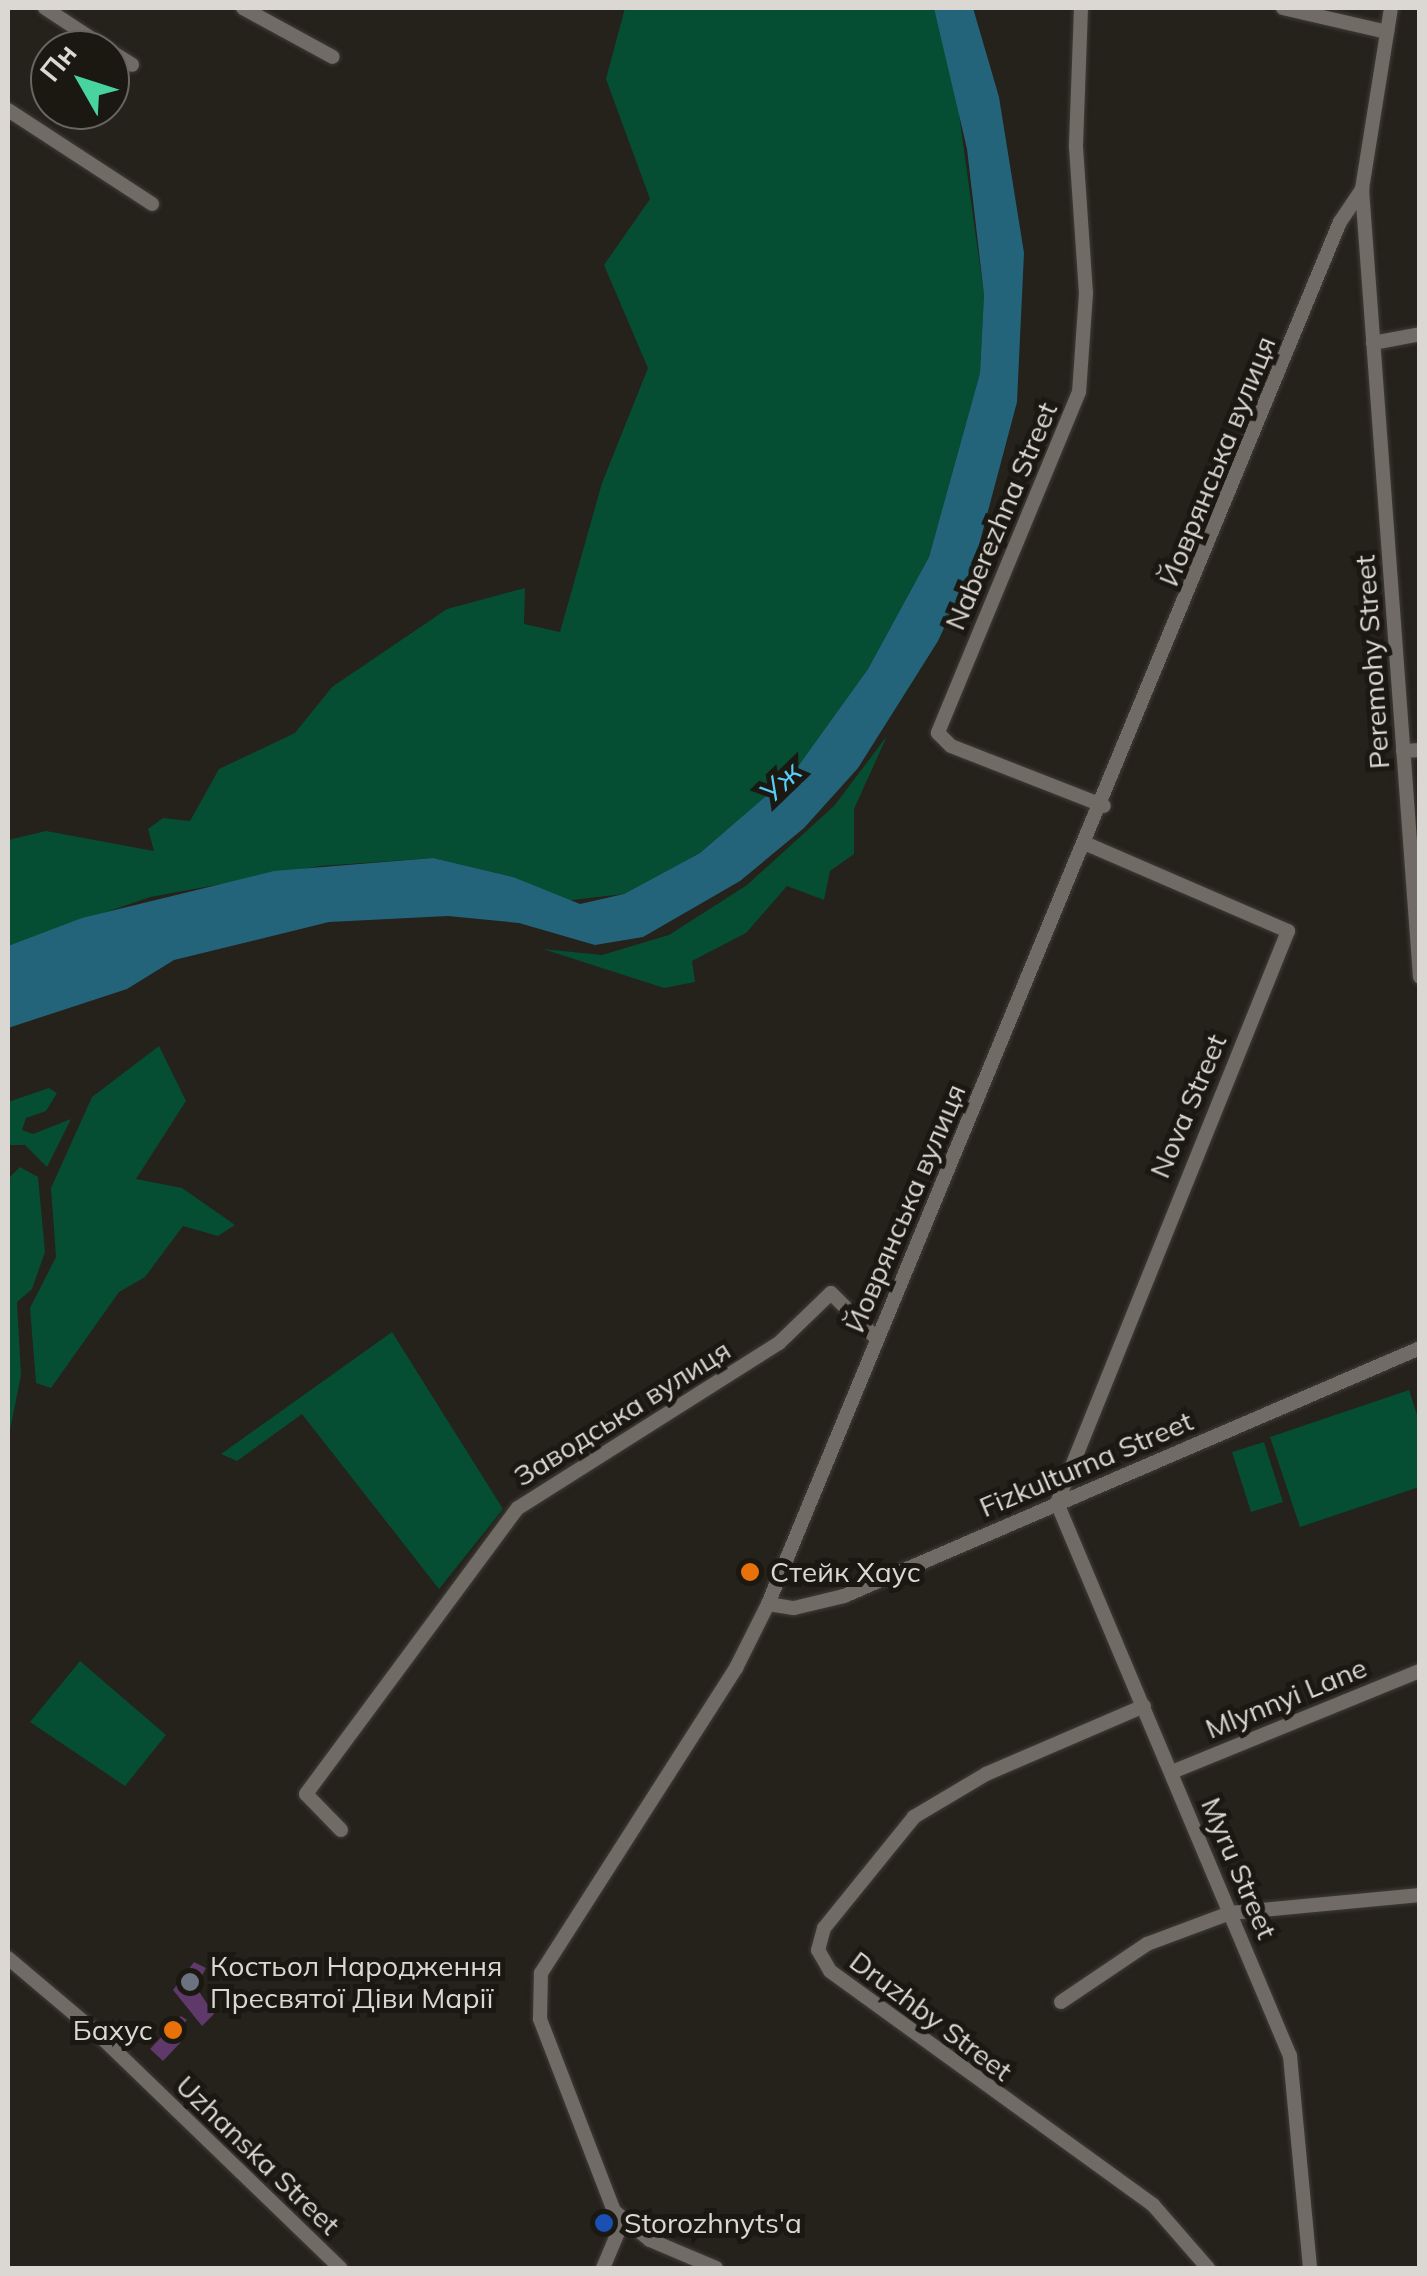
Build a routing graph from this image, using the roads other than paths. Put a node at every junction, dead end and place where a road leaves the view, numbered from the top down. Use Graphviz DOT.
graph roads {
  1 [pos="46,8"];
  2 [pos="243,8"];
  3 [pos="1081,8"];
  4 [pos="1284,8"];
  5 [pos="1391,8"];
  6 [pos="80,30"];
  7 [pos="1387,32"];
  8 [pos="334,58"];
  9 [pos="8,110"];
  10 [pos="1362,189"];
  11 [pos="152,204"];
  12 [pos="1420,334"];
  13 [pos="1373,344"];
  14 [pos="1420,750"];
  15 [pos="1403,751"];
  16 [pos="1104,806"];
  17 [pos="1089,845"];
  18 [pos="1420,977"];
  19 [pos="876,1338"];
  20 [pos="1420,1348"];
  21 [pos="1057,1503"];
  22 [pos="768,1604"];
  23 [pos="1420,1672"];
  24 [pos="1144,1706"];
  25 [pos="1172,1772"];
  26 [pos="341,1830"];
  27 [pos="1420,1895"];
  28 [pos="1230,1913"];
  29 [pos="8,1958"];
  30 [pos="1061,2002"];
  31 [pos="622,2223"];
  32 [pos="340,2268"];
  33 [pos="602,2268"];
  34 [pos="716,2268"];
  35 [pos="1208,2268"];
  36 [pos="1310,2268"];
  1 -- 6 [label="street"];
  2 -- 8 [label="street"];
  3 -- 16 [label="street, Naberezhna Street"];
  4 -- 7 [label="street"];
  5 -- 7 [label="street, Peremohy Street"];
  7 -- 10 [label="street, Peremohy Street"];
  9 -- 11 [label="street"];
  10 -- 13 [label="street, Peremohy Street"];
  10 -- 16 [label="street, Йоврянська вулиця"];
  12 -- 13 [label="street"];
  13 -- 15 [label="street, Peremohy Street"];
  14 -- 15 [label="street"];
  15 -- 18 [label="street, Peremohy Street"];
  16 -- 17 [label="street, Йоврянська вулиця"];
  17 -- 19 [label="street, Йоврянська вулиця"];
  17 -- 21 [label="street, Nova Street"];
  19 -- 22 [label="street, Йоврянська вулиця"];
  19 -- 26 [label="street, Заводська вулиця"];
  20 -- 21 [label="street, Fizkulturna Street"];
  21 -- 22 [label="street, Fizkulturna Street"];
  21 -- 24 [label="street, Myru Street"];
  22 -- 31 [label="street, Йоврянська вулиця"];
  23 -- 25 [label="street, Mlynnyi Lane"];
  24 -- 25 [label="street, Myru Street"];
  24 -- 35 [label="street, Druzhby Street"];
  25 -- 28 [label="street, Myru Street"];
  27 -- 28 [label="street"];
  28 -- 30 [label="street"];
  28 -- 36 [label="street, Myru Street"];
  29 -- 32 [label="street, Uzhanska Street"];
  31 -- 33 [label="street"];
  31 -- 34 [label="street"];
}
